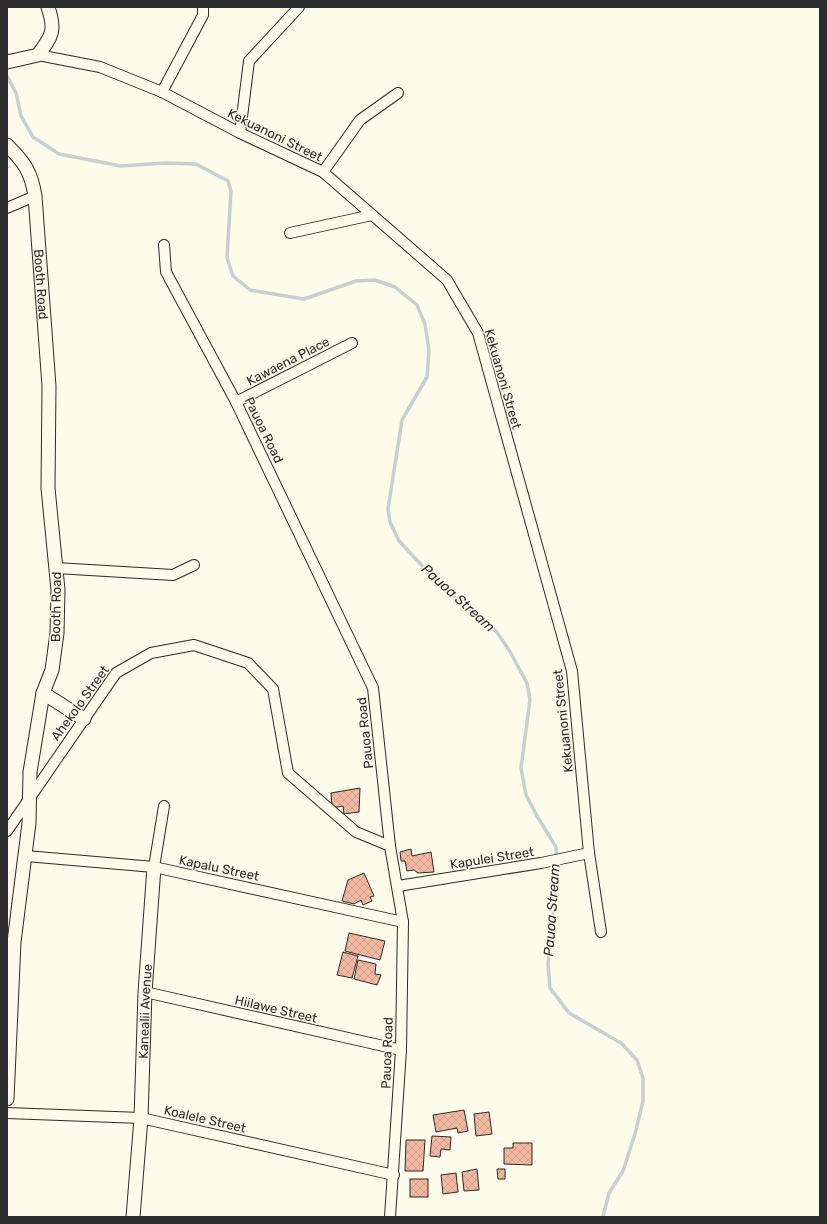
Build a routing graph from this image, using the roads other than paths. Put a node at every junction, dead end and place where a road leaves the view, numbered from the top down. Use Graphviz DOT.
graph roads {
  1 [pos="48,7"];
  2 [pos="203,7"];
  3 [pos="300,7"];
  4 [pos="38,55"];
  5 [pos="7,62"];
  6 [pos="162,92"];
  7 [pos="398,93"];
  8 [pos="240,133"];
  9 [pos="7,145"];
  10 [pos="323,172"];
  11 [pos="35,196"];
  12 [pos="7,208"];
  13 [pos="372,215"];
  14 [pos="290,233"];
  15 [pos="164,245"];
  16 [pos="352,343"];
  17 [pos="236,402"];
  18 [pos="194,565"];
  19 [pos="56,568"];
  20 [pos="43,693"];
  21 [pos="84,719"];
  22 [pos="30,796"];
  23 [pos="164,806"];
  24 [pos="7,831"];
  25 [pos="390,846"];
  26 [pos="589,853"];
  27 [pos="26,856"];
  28 [pos="154,867"];
  29 [pos="398,886"];
  30 [pos="404,922"];
  31 [pos="601,932"];
  32 [pos="145,992"];
  33 [pos="8,1029"];
  34 [pos="401,1050"];
  35 [pos="7,1099"];
  36 [pos="7,1112"];
  37 [pos="141,1118"];
  38 [pos="394,1175"];
  39 [pos="134,1217"];
  40 [pos="390,1217"];
  1 -- 4 [label="street"];
  2 -- 6 [label="street"];
  3 -- 8 [label="street"];
  4 -- 5 [label="street"];
  4 -- 6 [label="street, Kekuanoni Street"];
  6 -- 8 [label="street, Kekuanoni Street"];
  7 -- 10 [label="street"];
  8 -- 10 [label="street, Kekuanoni Street"];
  9 -- 11 [label="street, Booth Road"];
  10 -- 13 [label="street, Kekuanoni Street"];
  11 -- 12 [label="street"];
  11 -- 19 [label="street, Booth Road"];
  13 -- 14 [label="street"];
  13 -- 26 [label="street, Kekuanoni Street"];
  15 -- 17 [label="street, Pauoa Road"];
  16 -- 17 [label="street, Kawaena Place"];
  17 -- 25 [label="street, Pauoa Road"];
  18 -- 19 [label="street"];
  19 -- 20 [label="street, Booth Road"];
  20 -- 21 [label="street"];
  20 -- 22 [label="street, Booth Road"];
  21 -- 22 [label="street, Ahekolo Street"];
  21 -- 25 [label="street, Ahekolo Street"];
  22 -- 24 [label="street, Ahekolo Street"];
  22 -- 27 [label="street, Booth Road"];
  23 -- 28 [label="street, Kanealii Avenue"];
  25 -- 29 [label="street, Pauoa Road"];
  26 -- 29 [label="street, Kapulei Street"];
  26 -- 31 [label="street, Kekuanoni Street"];
  27 -- 28 [label="street, Kapalu Street"];
  27 -- 33 [label="street, Booth Road"];
  28 -- 30 [label="street, Kapalu Street"];
  28 -- 32 [label="street, Kanealii Avenue"];
  29 -- 30 [label="street, Pauoa Road"];
  30 -- 34 [label="street, Pauoa Road"];
  32 -- 34 [label="street, Hiilawe Street"];
  32 -- 37 [label="street, Kanealii Avenue"];
  33 -- 35 [label="street, Booth Road"];
  34 -- 38 [label="street, Pauoa Road"];
  36 -- 37 [label="street, Koalele Street"];
  37 -- 38 [label="street, Koalele Street"];
  37 -- 39 [label="street, Kanealii Avenue"];
  38 -- 40 [label="street, Pauoa Road"];
}
